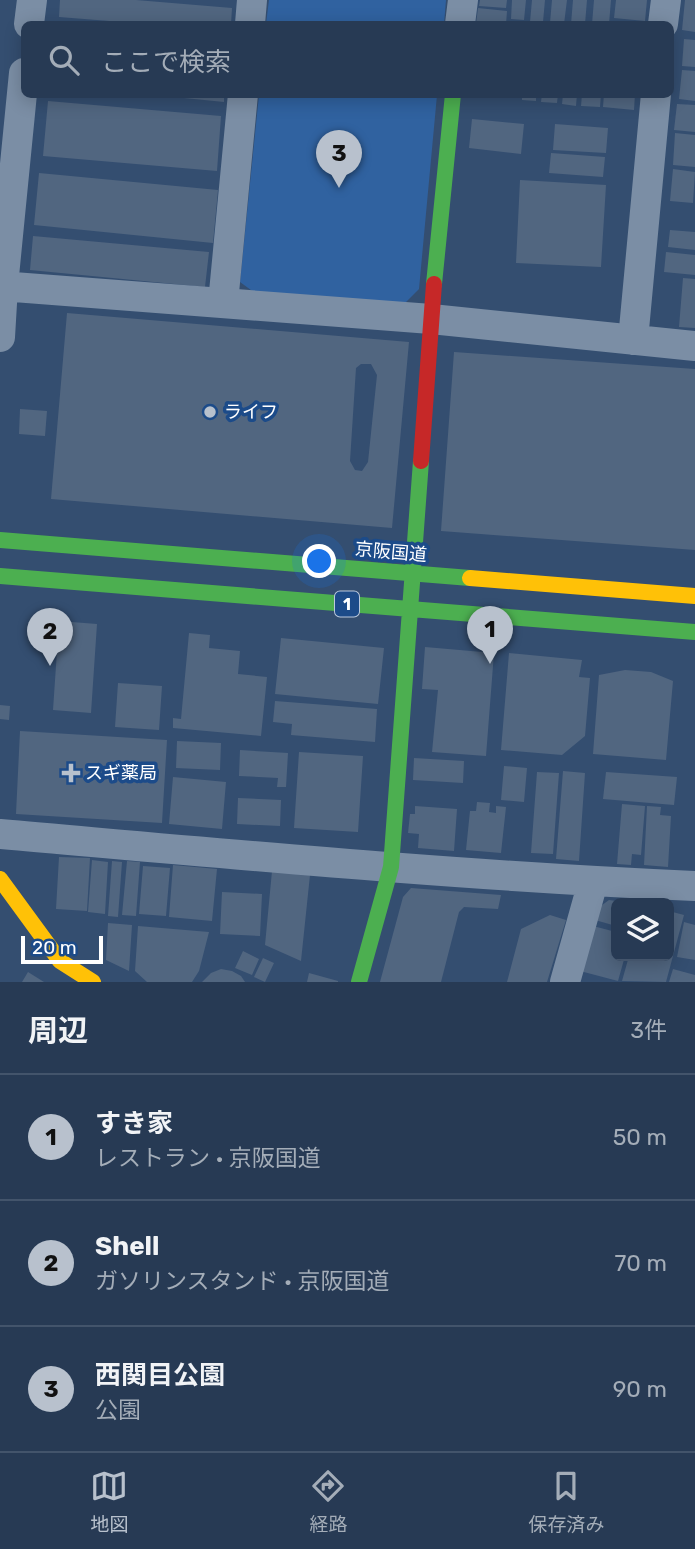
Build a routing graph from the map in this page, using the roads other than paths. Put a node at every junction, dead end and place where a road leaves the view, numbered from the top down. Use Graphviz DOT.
graph roads {
  1 [pos="32,0"];
  2 [pos="252,0"];
  3 [pos="463,0"];
  4 [pos="666,0"];
  5 [pos="29,21"];
  6 [pos="250,21"];
  7 [pos="460,21"];
  8 [pos="663,21"];
  9 [pos="21,98"];
  10 [pos="243,98"];
  11 [pos="453,98"];
  12 [pos="656,98"];
  13 [pos="2,286"];
  14 [pos="223,303"];
  15 [pos="431,319"];
  16 [pos="0,337"];
  17 [pos="633,340"];
  18 [pos="695,346"];
  19 [pos="0,540"];
  20 [pos="412,573"];
  21 [pos="0,576"];
  22 [pos="695,596"];
  23 [pos="410,609"];
  24 [pos="695,632"];
  25 [pos="0,834"];
  26 [pos="391,867"];
  27 [pos="0,879"];
  28 [pos="593,882"];
  29 [pos="695,886"];
  30 [pos="93,982"];
  31 [pos="359,982"];
  32 [pos="565,982"];
  1 -- 5 [label="street"];
  2 -- 6 [label="street"];
  3 -- 7 [label="street"];
  4 -- 8 [label="street"];
  9 -- 13 [label="street"];
  10 -- 14 [label="street"];
  11 -- 15 [label="main road"];
  12 -- 17 [label="street"];
  13 -- 14 [label="street"];
  13 -- 16 [label="street"];
  14 -- 15 [label="street"];
  15 -- 17 [label="street"];
  15 -- 20 [label="main road"];
  17 -- 18 [label="street"];
  19 -- 20 [label="main road, 京阪国道 / 1"];
  20 -- 22 [label="main road, 京阪国道 / 1"];
  20 -- 23 [label="main road"];
  21 -- 23 [label="main road, 1"];
  23 -- 24 [label="main road, 1"];
  23 -- 26 [label="main road"];
  25 -- 26 [label="street"];
  26 -- 28 [label="street"];
  26 -- 31 [label="main road"];
  27 -- 30 [label="main road"];
  28 -- 29 [label="street"];
  28 -- 32 [label="street"];
}
